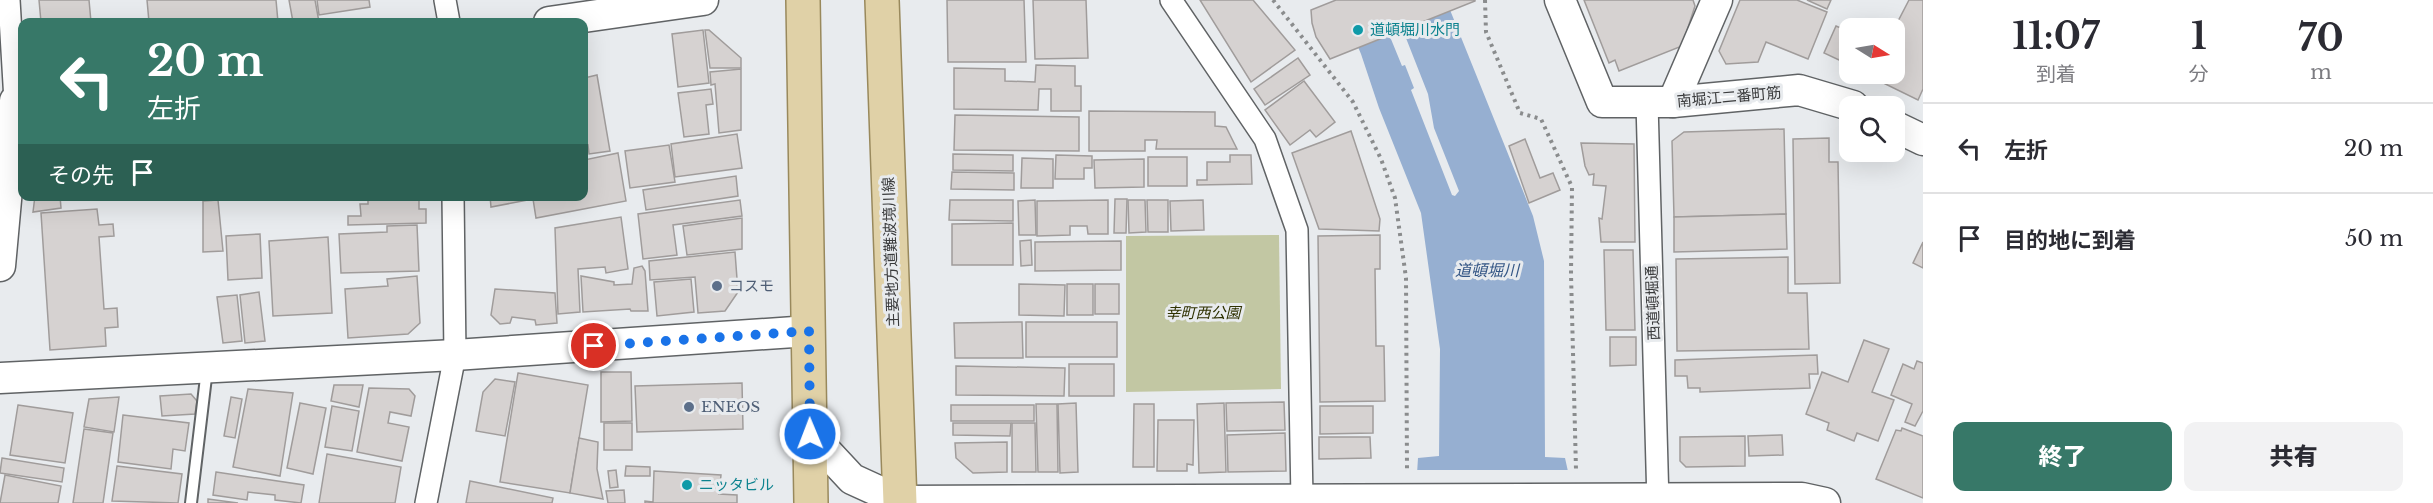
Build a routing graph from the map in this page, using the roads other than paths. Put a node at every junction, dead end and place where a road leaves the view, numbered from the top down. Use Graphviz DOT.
graph roads {
  1 [pos="9,0"];
  2 [pos="445,0"];
  3 [pos="703,0"];
  4 [pos="803,0"];
  5 [pos="882,0"];
  6 [pos="1171,0"];
  7 [pos="1560,0"];
  8 [pos="1717,0"];
  9 [pos="448,18"];
  10 [pos="577,18"];
  11 [pos="13,101"];
  12 [pos="1839,102"];
  13 [pos="1660,103"];
  14 [pos="1905,131"];
  15 [pos="1923,140"];
  16 [pos="453,201"];
  17 [pos="0,266"];
  18 [pos="809,331"];
  19 [pos="455,355"];
  20 [pos="207,369"];
  21 [pos="0,378"];
  22 [pos="810,434"];
  23 [pos="1119,501"];
  24 [pos="1302,501"];
  25 [pos="1658,501"];
  26 [pos="900,502"];
  27 [pos="191,503"];
  28 [pos="426,503"];
  29 [pos="811,503"];
  30 [pos="1825,503"];
  1 -- 11 [label="street"];
  2 -- 9 [label="street"];
  3 -- 10 [label="street"];
  4 -- 18 [label="main road"];
  5 -- 26 [label="main road, 主要地方道難波境川線"];
  6 -- 24 [label="street"];
  7 -- 13 [label="street, 南堀江二番町筋"];
  8 -- 13 [label="street"];
  11 -- 17 [label="street"];
  12 -- 13 [label="street, 南堀江二番町筋"];
  13 -- 25 [label="street, 西道頓堀通"];
  14 -- 15 [label="street"];
  16 -- 19 [label="street"];
  18 -- 19 [label="street"];
  18 -- 22 [label="main road"];
  19 -- 20 [label="street"];
  19 -- 28 [label="street"];
  20 -- 21 [label="street"];
  20 -- 27 [label="lane"];
  22 -- 26 [label="street"];
  22 -- 29 [label="main road"];
  23 -- 24 [label="street"];
  23 -- 26 [label="street"];
  24 -- 25 [label="street"];
  25 -- 30 [label="street"];
}
